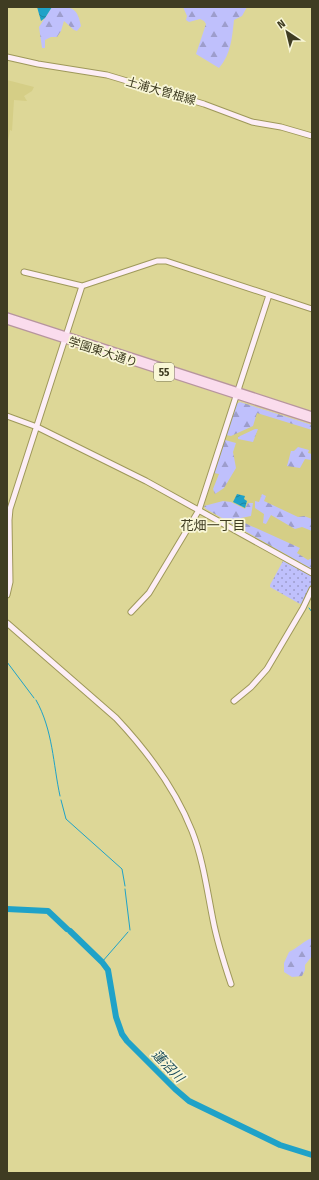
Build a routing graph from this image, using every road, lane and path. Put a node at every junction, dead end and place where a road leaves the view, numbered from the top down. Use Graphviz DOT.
graph roads {
  1 [pos="7,57"];
  2 [pos="312,136"];
  3 [pos="24,272"];
  4 [pos="82,286"];
  5 [pos="270,295"];
  6 [pos="312,309"];
  7 [pos="7,316"];
  8 [pos="7,321"];
  9 [pos="66,338"];
  10 [pos="237,393"];
  11 [pos="312,415"];
  12 [pos="7,416"];
  13 [pos="312,420"];
  14 [pos="37,427"];
  15 [pos="199,510"];
  16 [pos="312,573"];
  17 [pos="312,589"];
  18 [pos="7,594"];
  19 [pos="131,612"];
  20 [pos="7,623"];
  21 [pos="234,701"];
  22 [pos="230,984"];
  1 -- 2 [label="street, 土浦大曽根線"];
  3 -- 4 [label="street"];
  4 -- 5 [label="street"];
  4 -- 9 [label="street"];
  5 -- 6 [label="street"];
  5 -- 10 [label="street"];
  7 -- 9 [label="main road, 学園東大通り / 55"];
  8 -- 9 [label="main road, 学園東大通り / 55"];
  9 -- 10 [label="main road, 学園東大通り / 55"];
  9 -- 14 [label="street"];
  10 -- 11 [label="main road, 学園東大通り / 55"];
  10 -- 13 [label="main road, 学園東大通り / 55"];
  10 -- 15 [label="street"];
  12 -- 14 [label="street"];
  14 -- 15 [label="street"];
  14 -- 18 [label="street"];
  15 -- 16 [label="street"];
  15 -- 19 [label="street"];
  17 -- 21 [label="street"];
  20 -- 22 [label="street"];
}
